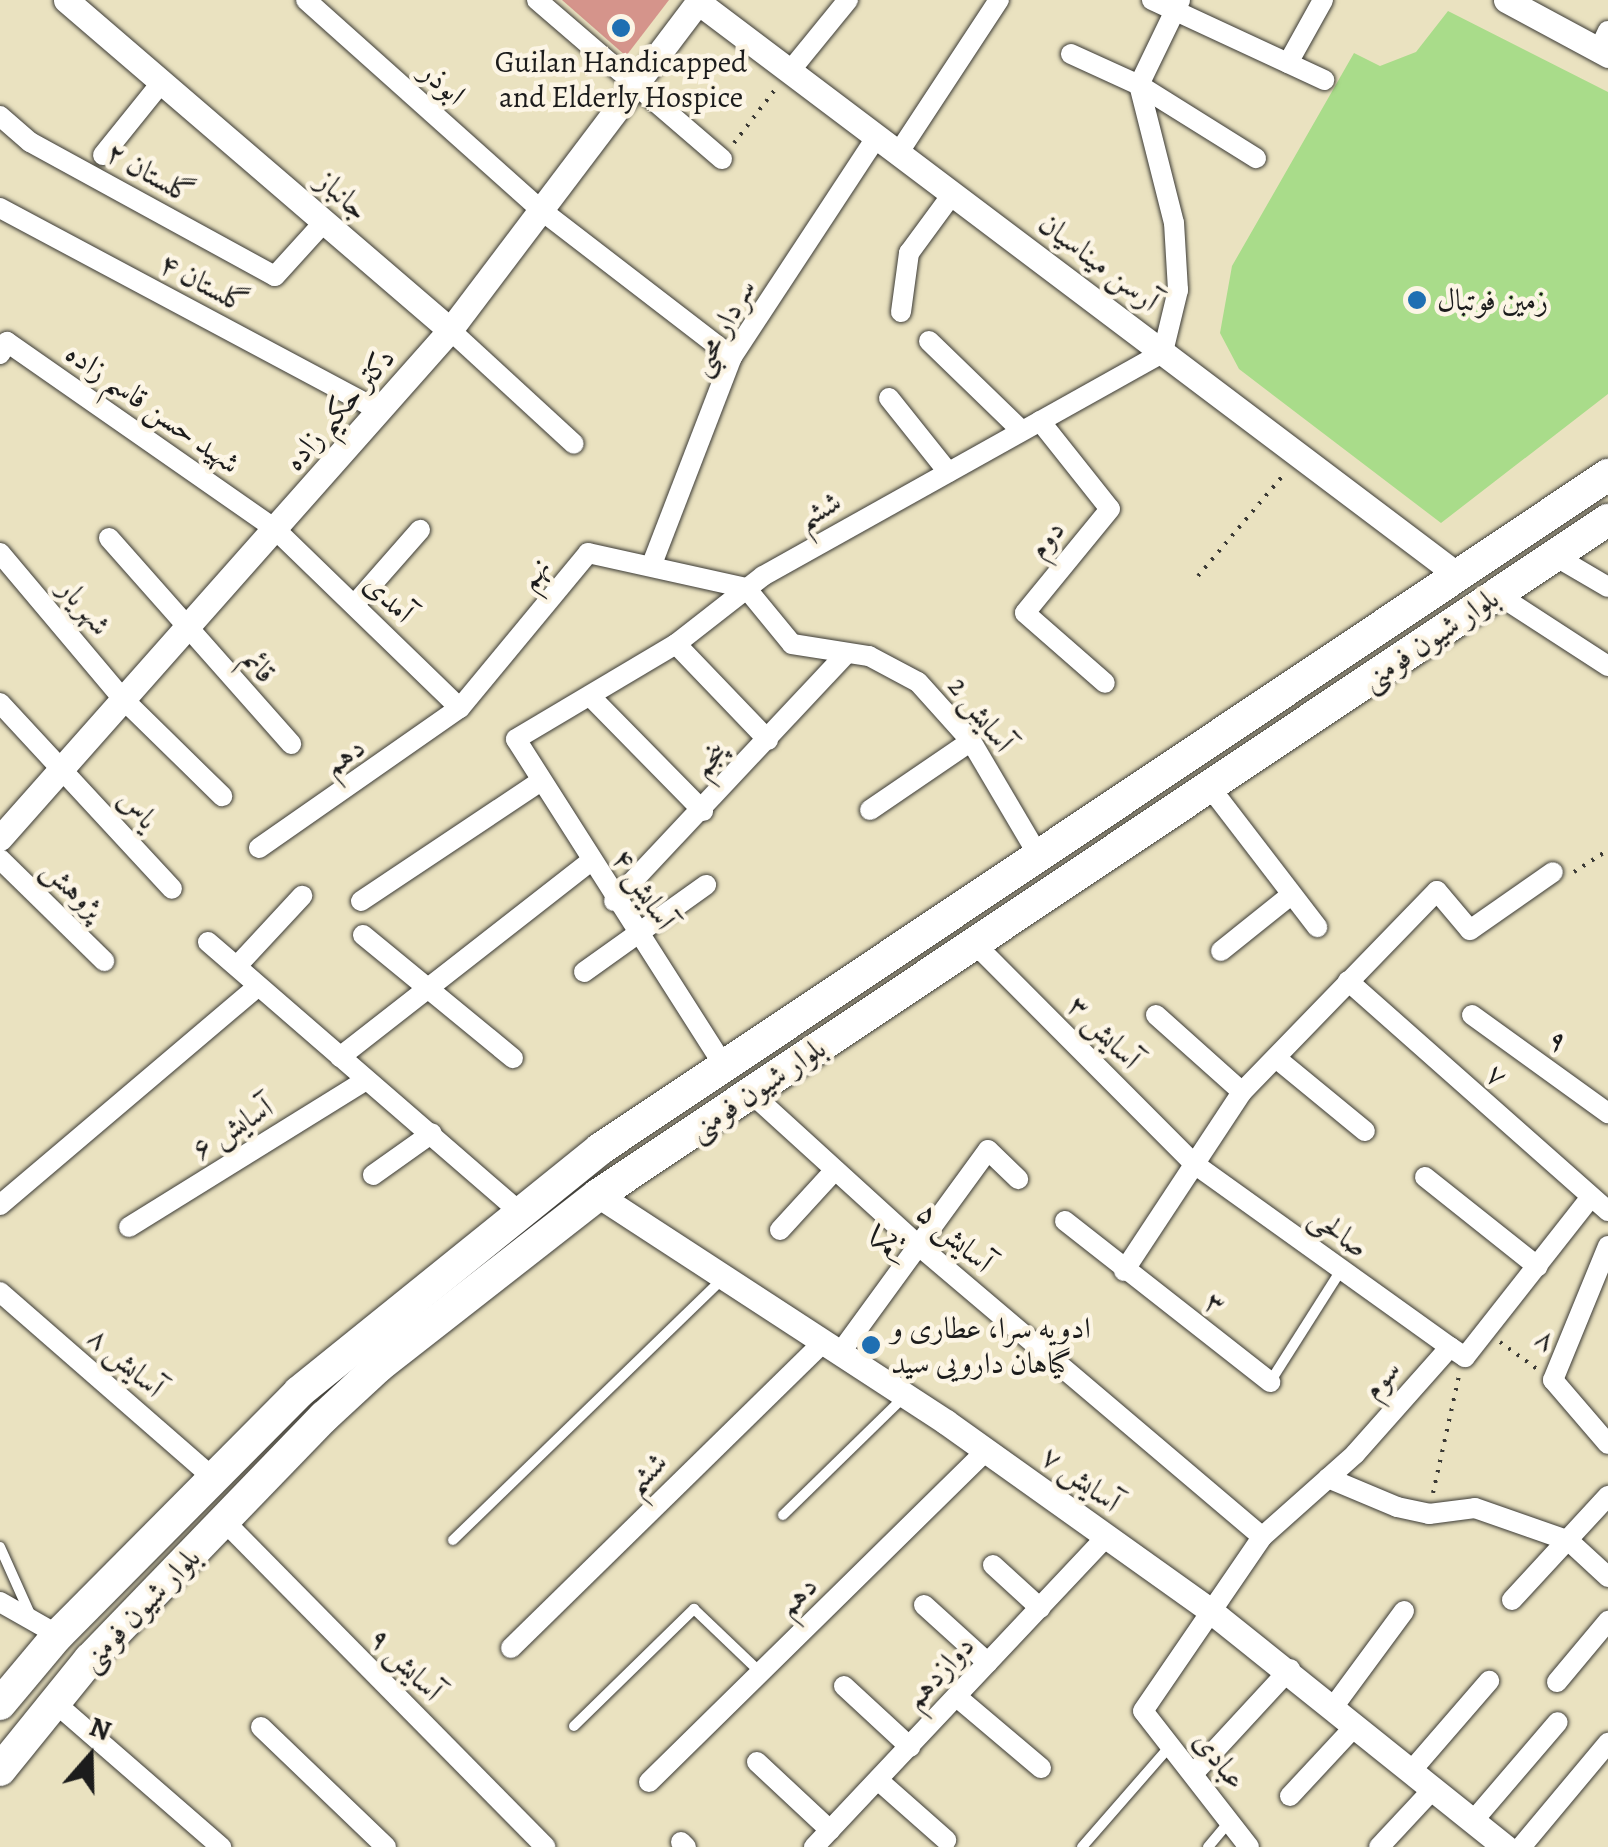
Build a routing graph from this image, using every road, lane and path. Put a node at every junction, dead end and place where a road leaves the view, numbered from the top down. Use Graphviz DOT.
graph roads {
  1 [pos="66,0"];
  2 [pos="306,0"];
  3 [pos="536,0"];
  4 [pos="848,0"];
  5 [pos="999,0"];
  6 [pos="1152,0"];
  7 [pos="1324,0"];
  8 [pos="1506,0"];
  9 [pos="699,1"];
  10 [pos="1178,6"];
  11 [pos="1537,7"];
  12 [pos="1605,45"];
  13 [pos="1070,54"];
  14 [pos="1288,63"];
  15 [pos="790,70"];
  16 [pos="1324,80"];
  17 [pos="162,82"];
  18 [pos="1140,85"];
  19 [pos="634,86"];
  20 [pos="0,116"];
  21 [pos="876,136"];
  22 [pos="899,152"];
  23 [pos="102,155"];
  24 [pos="722,158"];
  25 [pos="1256,158"];
  26 [pos="953,193"];
  27 [pos="0,208"];
  28 [pos="541,210"];
  29 [pos="324,222"];
  30 [pos="900,312"];
  31 [pos="450,330"];
  32 [pos="929,341"];
  33 [pos="1163,352"];
  34 [pos="0,354"];
  35 [pos="732,357"];
  36 [pos="888,398"];
  37 [pos="380,410"];
  38 [pos="1031,426"];
  39 [pos="574,444"];
  40 [pos="1298,456"];
  41 [pos="948,472"];
  42 [pos="1608,475"];
  43 [pos="1608,520"];
  44 [pos="276,530"];
  45 [pos="420,530"];
  46 [pos="109,538"];
  47 [pos="0,553"];
  48 [pos="1554,556"];
  49 [pos="652,564"];
  50 [pos="1198,576"];
  51 [pos="1458,576"];
  52 [pos="1608,587"];
  53 [pos="746,588"];
  54 [pos="1496,594"];
  55 [pos="354,605"];
  56 [pos="183,628"];
  57 [pos="676,644"];
  58 [pos="845,655"];
  59 [pos="1608,666"];
  60 [pos="1105,683"];
  61 [pos="590,696"];
  62 [pos="124,699"];
  63 [pos="0,703"];
  64 [pos="460,708"];
  65 [pos="516,739"];
  66 [pos="768,740"];
  67 [pos="971,741"];
  68 [pos="292,744"];
  69 [pos="61,770"];
  70 [pos="541,781"];
  71 [pos="1209,786"];
  72 [pos="222,796"];
  73 [pos="870,810"];
  74 [pos="703,811"];
  75 [pos="0,838"];
  76 [pos="258,848"];
  77 [pos="1608,850"];
  78 [pos="1040,858"];
  79 [pos="0,859"];
  80 [pos="590,862"];
  81 [pos="1553,872"];
  82 [pos="706,885"];
  83 [pos="172,888"];
  84 [pos="1292,895"];
  85 [pos="302,896"];
  86 [pos="361,901"];
  87 [pos="614,901"];
  88 [pos="1317,926"];
  89 [pos="638,934"];
  90 [pos="363,935"];
  91 [pos="208,942"];
  92 [pos="973,942"];
  93 [pos="1221,951"];
  94 [pos="104,961"];
  95 [pos="237,966"];
  96 [pos="584,972"];
  97 [pos="1348,982"];
  98 [pos="256,987"];
  99 [pos="427,992"];
  100 [pos="1156,1015"];
  101 [pos="1472,1015"];
  102 [pos="340,1058"];
  103 [pos="512,1058"];
  104 [pos="1276,1058"];
  105 [pos="726,1069"];
  106 [pos="366,1080"];
  107 [pos="1242,1092"];
  108 [pos="751,1093"];
  109 [pos="1608,1113"];
  110 [pos="1365,1132"];
  111 [pos="432,1133"];
  112 [pos="1193,1163"];
  113 [pos="835,1170"];
  114 [pos="373,1175"];
  115 [pos="1425,1177"];
  116 [pos="1018,1179"];
  117 [pos="598,1195"];
  118 [pos="1599,1204"];
  119 [pos="0,1205"];
  120 [pos="520,1212"];
  121 [pos="1065,1221"];
  122 [pos="130,1228"];
  123 [pos="780,1230"];
  124 [pos="918,1245"];
  125 [pos="1608,1246"];
  126 [pos="1538,1267"];
  127 [pos="1341,1270"];
  128 [pos="1124,1271"];
  129 [pos="724,1277"];
  130 [pos="0,1292"];
  131 [pos="414,1296"];
  132 [pos="435,1326"];
  133 [pos="1485,1332"];
  134 [pos="832,1348"];
  135 [pos="1458,1352"];
  136 [pos="1553,1380"];
  137 [pos="1270,1382"];
  138 [pos="906,1396"];
  139 [pos="1608,1444"];
  140 [pos="986,1451"];
  141 [pos="212,1476"];
  142 [pos="1328,1478"];
  143 [pos="1608,1496"];
  144 [pos="783,1514"];
  145 [pos="1429,1514"];
  146 [pos="226,1523"];
  147 [pos="1106,1537"];
  148 [pos="1262,1537"];
  149 [pos="453,1540"];
  150 [pos="1568,1541"];
  151 [pos="0,1546"];
  152 [pos="993,1565"];
  153 [pos="1608,1577"];
  154 [pos="1512,1600"];
  155 [pos="0,1602"];
  156 [pos="924,1605"];
  157 [pos="1040,1608"];
  158 [pos="1404,1610"];
  159 [pos="1212,1612"];
  160 [pos="1608,1620"];
  161 [pos="46,1630"];
  162 [pos="511,1648"];
  163 [pos="988,1663"];
  164 [pos="1290,1670"];
  165 [pos="761,1674"];
  166 [pos="1489,1681"];
  167 [pos="1557,1682"];
  168 [pos="844,1686"];
  169 [pos="957,1697"];
  170 [pos="53,1701"];
  171 [pos="0,1704"];
  172 [pos="1334,1706"];
  173 [pos="1142,1710"];
  174 [pos="1558,1722"];
  175 [pos="1356,1724"];
  176 [pos="574,1726"];
  177 [pos="260,1728"];
  178 [pos="1608,1743"];
  179 [pos="1170,1746"];
  180 [pos="910,1747"];
  181 [pos="757,1762"];
  182 [pos="1041,1768"];
  183 [pos="0,1770"];
  184 [pos="1412,1770"];
  185 [pos="1193,1774"];
  186 [pos="878,1780"];
  187 [pos="649,1782"];
  188 [pos="1434,1788"];
  189 [pos="1290,1796"];
  190 [pos="1473,1821"];
  191 [pos="1230,1822"];
  192 [pos="830,1830"];
  193 [pos="946,1840"];
  194 [pos="221,1847"];
  195 [pos="386,1847"];
  196 [pos="546,1847"];
  197 [pos="814,1847"];
  198 [pos="1082,1847"];
  199 [pos="1208,1847"];
  200 [pos="1249,1847"];
  201 [pos="1379,1847"];
  202 [pos="1504,1847"];
  203 [pos="1521,1847"];
  1 -- 17 [label="street, جانباز"];
  2 -- 28 [label="street, ابوذر"];
  3 -- 19 [label="street"];
  4 -- 15 [label="street"];
  5 -- 22 [label="street"];
  6 -- 10 [label="street"];
  7 -- 14 [label="street"];
  8 -- 11 [label="street"];
  9 -- 15 [label="street, آرسن میناسیان"];
  9 -- 19 [label="street, دکتر حکیم زاده"];
  10 -- 14 [label="street"];
  10 -- 18 [label="street"];
  11 -- 12 [label="street"];
  13 -- 18 [label="street"];
  14 -- 16 [label="street"];
  15 -- 21 [label="street, آرسن میناسیان"];
  15 -- 24 [label="path"];
  17 -- 23 [label="street"];
  17 -- 29 [label="street, جانباز"];
  18 -- 25 [label="street"];
  18 -- 33 [label="street"];
  19 -- 24 [label="street"];
  19 -- 28 [label="street, دکتر حکیم زاده"];
  20 -- 29 [label="street, گلستان ۲"];
  21 -- 22 [label="street, آرسن میناسیان"];
  21 -- 35 [label="street, سردار محبی"];
  22 -- 26 [label="street, آرسن میناسیان"];
  26 -- 30 [label="street"];
  26 -- 33 [label="street, آرسن میناسیان"];
  27 -- 37 [label="street, گلستان ۴"];
  28 -- 31 [label="street, دکتر حکیم زاده"];
  28 -- 35 [label="street, ابوذر"];
  29 -- 31 [label="street, جانباز"];
  31 -- 37 [label="street, دکتر حکیم زاده"];
  31 -- 39 [label="street, جانباز"];
  32 -- 38 [label="street"];
  33 -- 38 [label="street, ششم"];
  33 -- 40 [label="street, آرسن میناسیان"];
  34 -- 44 [label="street, شهید حسن قاسم زاده"];
  35 -- 49 [label="street, سردار محبی"];
  36 -- 41 [label="street"];
  37 -- 44 [label="street, دکتر حکیم زاده"];
  38 -- 41 [label="street, ششم"];
  38 -- 60 [label="street, دوم"];
  40 -- 50 [label="path"];
  40 -- 51 [label="street, آرسن میناسیان"];
  41 -- 53 [label="street, ششم"];
  42 -- 51 [label="main road, بلوار شیون فومنی"];
  43 -- 48 [label="main road, بلوار شیون فومنی"];
  44 -- 55 [label="street, آمدی"];
  44 -- 56 [label="street, دکتر حکیم زاده"];
  45 -- 55 [label="street"];
  46 -- 56 [label="street, قائم"];
  47 -- 62 [label="street, شهریار"];
  48 -- 52 [label="street"];
  48 -- 54 [label="main road, بلوار شیون فومنی"];
  49 -- 53 [label="street, نهم"];
  49 -- 64 [label="street, نهم"];
  51 -- 78 [label="main road, بلوار شیون فومنی"];
  53 -- 57 [label="street, ششم"];
  53 -- 58 [label="street, آسایش 2"];
  54 -- 59 [label="street"];
  54 -- 71 [label="main road, بلوار شیون فومنی"];
  55 -- 64 [label="street, آمدی"];
  56 -- 62 [label="street, دکتر حکیم زاده"];
  56 -- 68 [label="street, قائم"];
  57 -- 61 [label="street, ششم"];
  57 -- 66 [label="street"];
  58 -- 66 [label="street, پنجم"];
  58 -- 67 [label="street, آسایش 2"];
  61 -- 65 [label="street, ششم"];
  61 -- 74 [label="street"];
  62 -- 69 [label="street, دکتر حکیم زاده"];
  62 -- 72 [label="street, شهریار"];
  63 -- 69 [label="street, یاس"];
  64 -- 76 [label="street, دهم"];
  65 -- 70 [label="street, آسایش ۴"];
  66 -- 74 [label="street, پنجم"];
  67 -- 73 [label="street"];
  67 -- 78 [label="street, آسایش 2"];
  69 -- 75 [label="street, دکتر حکیم زاده"];
  69 -- 83 [label="street, یاس"];
  70 -- 80 [label="street, آسایش ۴"];
  70 -- 86 [label="street"];
  71 -- 84 [label="street"];
  71 -- 92 [label="main road, بلوار شیون فومنی"];
  74 -- 87 [label="street, پنجم"];
  77 -- 81 [label="path"];
  78 -- 105 [label="main road, بلوار شیون فومنی"];
  79 -- 94 [label="street, پژوهش"];
  80 -- 87 [label="street, آسایش ۴"];
  80 -- 99 [label="street"];
  81 -- 97 [label="street"];
  82 -- 89 [label="street"];
  84 -- 88 [label="street"];
  84 -- 93 [label="street"];
  85 -- 95 [label="street"];
  87 -- 89 [label="street, آسایش ۴"];
  89 -- 96 [label="street"];
  89 -- 105 [label="street, آسایش ۴"];
  90 -- 99 [label="street"];
  91 -- 95 [label="street"];
  92 -- 108 [label="main road, بلوار شیون فومنی"];
  92 -- 112 [label="street, آسایش ۳"];
  95 -- 98 [label="street"];
  97 -- 104 [label="street"];
  97 -- 118 [label="street, ۷"];
  98 -- 102 [label="street"];
  98 -- 119 [label="street"];
  99 -- 102 [label="street"];
  99 -- 103 [label="street"];
  100 -- 107 [label="street"];
  101 -- 109 [label="street, ۹"];
  102 -- 106 [label="street"];
  104 -- 107 [label="street"];
  104 -- 110 [label="street"];
  105 -- 120 [label="main road, بلوار شیون فومنی"];
  106 -- 111 [label="street"];
  106 -- 122 [label="street, آسایش ۶"];
  107 -- 112 [label="street"];
  108 -- 113 [label="street, آسایش ۵"];
  108 -- 117 [label="main road, بلوار شیون فومنی"];
  111 -- 114 [label="street"];
  111 -- 120 [label="street"];
  112 -- 127 [label="street, صالحی"];
  112 -- 128 [label="street"];
  113 -- 123 [label="street"];
  113 -- 124 [label="street, آسایش ۵"];
  115 -- 126 [label="street"];
  116 -- 124 [label="street, یکم"];
  117 -- 129 [label="street, آسایش ۷"];
  117 -- 132 [label="main road, بلوار شیون فومنی"];
  118 -- 126 [label="street, سوم"];
  120 -- 131 [label="main road, بلوار شیون فومنی"];
  121 -- 128 [label="street, ۳"];
  124 -- 134 [label="street, یکم"];
  124 -- 148 [label="street, آسایش ۵"];
  125 -- 136 [label="street"];
  126 -- 133 [label="street, سوم"];
  127 -- 135 [label="street, صالحی"];
  127 -- 137 [label="lane"];
  128 -- 137 [label="street, ۳"];
  129 -- 134 [label="street, آسایش ۷"];
  129 -- 149 [label="lane"];
  130 -- 141 [label="street, آسایش ۸"];
  131 -- 132 [label="main road"];
  131 -- 141 [label="main road, بلوار شیون فومنی"];
  132 -- 146 [label="main road, بلوار شیون فومنی"];
  133 -- 135 [label="street, سوم"];
  133 -- 136 [label="path, ۸"];
  134 -- 138 [label="street, آسایش ۷"];
  134 -- 162 [label="street, ششم"];
  135 -- 142 [label="street, سوم"];
  135 -- 145 [label="path"];
  136 -- 139 [label="street, ۸"];
  138 -- 140 [label="street, آسایش ۷"];
  138 -- 144 [label="lane"];
  140 -- 147 [label="street, آسایش ۷"];
  140 -- 165 [label="street, دهم"];
  141 -- 161 [label="main road, بلوار شیون فومنی"];
  142 -- 145 [label="street"];
  142 -- 148 [label="street, سوم"];
  143 -- 150 [label="street"];
  145 -- 150 [label="street"];
  146 -- 170 [label="main road, بلوار شیون فومنی"];
  146 -- 196 [label="street, آسایش ۹"];
  147 -- 157 [label="street, دوازدهم"];
  147 -- 159 [label="street, آسایش ۷"];
  148 -- 159 [label="street, سوم"];
  150 -- 153 [label="street"];
  150 -- 154 [label="street"];
  151 -- 161 [label="lane"];
  152 -- 157 [label="street"];
  155 -- 161 [label="street"];
  156 -- 163 [label="street"];
  157 -- 163 [label="street, دوازدهم"];
  158 -- 172 [label="street"];
  159 -- 164 [label="street, آسایش ۷"];
  159 -- 173 [label="street, سوم"];
  160 -- 167 [label="street"];
  161 -- 171 [label="main road, بلوار شیون فومنی"];
  163 -- 169 [label="street, دوازدهم"];
  164 -- 172 [label="street, آسایش ۷"];
  164 -- 185 [label="street"];
  165 -- 176 [label="lane"];
  165 -- 187 [label="street, دهم"];
  166 -- 184 [label="street"];
  168 -- 180 [label="street"];
  169 -- 180 [label="street, دوازدهم"];
  169 -- 182 [label="street"];
  170 -- 183 [label="main road, بلوار شیون فومنی"];
  170 -- 194 [label="street"];
  172 -- 175 [label="street, آسایش ۷"];
  173 -- 179 [label="street, عبادی"];
  174 -- 190 [label="street"];
  175 -- 184 [label="street, آسایش ۷"];
  175 -- 189 [label="street"];
  177 -- 195 [label="street"];
  178 -- 203 [label="street"];
  179 -- 185 [label="street, عبادی"];
  179 -- 198 [label="lane"];
  180 -- 186 [label="street, دوازدهم"];
  181 -- 192 [label="street"];
  184 -- 188 [label="street, آسایش ۷"];
  185 -- 191 [label="street, عبادی"];
  186 -- 192 [label="street, دوازدهم"];
  186 -- 193 [label="street"];
  188 -- 190 [label="street, آسایش ۷"];
  188 -- 201 [label="street"];
  190 -- 202 [label="street, آسایش ۷"];
  191 -- 199 [label="lane"];
  191 -- 200 [label="street, عبادی"];
  192 -- 197 [label="street, دوازدهم"];
}
